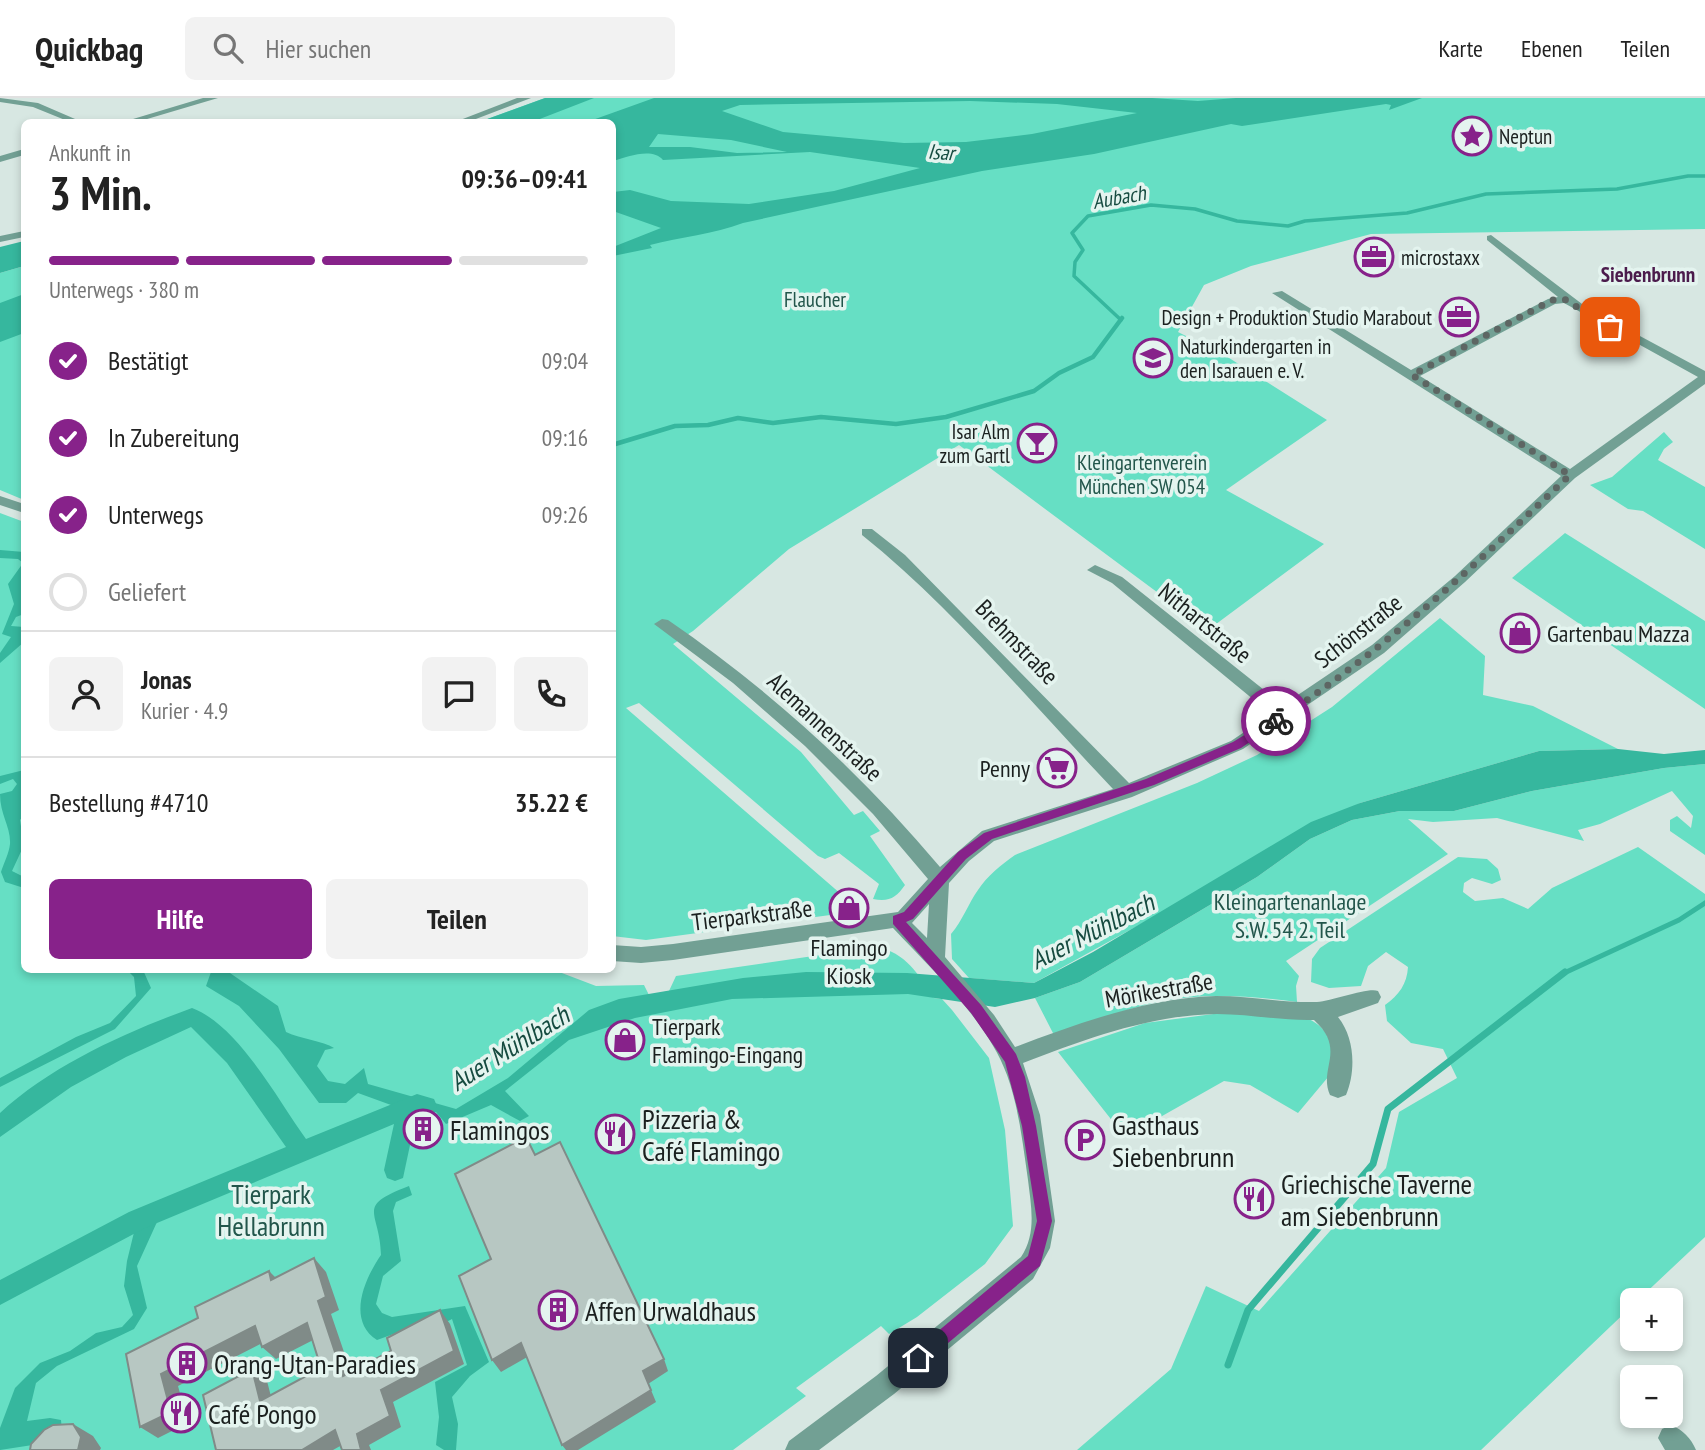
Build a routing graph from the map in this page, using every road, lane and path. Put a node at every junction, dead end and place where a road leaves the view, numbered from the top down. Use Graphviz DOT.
graph roads {
  1 [pos="33,98"];
  2 [pos="214,98"];
  3 [pos="526,98"];
  4 [pos="0,99"];
  5 [pos="199,100"];
  6 [pos="22,102"];
  7 [pos="70,119"];
  8 [pos="138,119"];
  9 [pos="468,119"];
  10 [pos="21,153"];
  11 [pos="0,159"];
  12 [pos="21,235"];
  13 [pos="1491,238"];
  14 [pos="0,239"];
  15 [pos="1278,293"];
  16 [pos="1564,299"];
  17 [pos="1412,375"];
  18 [pos="1705,377"];
  19 [pos="1570,475"];
  20 [pos="0,500"];
  21 [pos="21,508"];
  22 [pos="867,532"];
  23 [pos="1095,569"];
  24 [pos="662,624"];
  25 [pos="1284,715"];
  26 [pos="1126,792"];
  27 [pos="941,880"];
  28 [pos="897,920"];
  29 [pos="616,953"];
  30 [pos="940,968"];
  31 [pos="1371,997"];
  32 [pos="1320,1012"];
  33 [pos="1011,1058"];
  34 [pos="1338,1088"];
  35 [pos="798,1450"];
  1 -- 6 [label="street"];
  2 -- 5 [label="street"];
  3 -- 9 [label="street"];
  4 -- 6 [label="street"];
  5 -- 8 [label="street"];
  6 -- 7 [label="street"];
  10 -- 11 [label="street"];
  12 -- 14 [label="street"];
  13 -- 16 [label="street"];
  15 -- 17 [label="street"];
  16 -- 17 [label="street"];
  16 -- 18 [label="street"];
  17 -- 19 [label="street"];
  18 -- 19 [label="street, Schönstraße"];
  19 -- 25 [label="street, Schönstraße"];
  20 -- 21 [label="street"];
  22 -- 26 [label="street, Brehmstraße"];
  23 -- 25 [label="street, Nithartstraße"];
  24 -- 27 [label="street, Alemannenstraße"];
  25 -- 26 [label="street, Schönstraße"];
  26 -- 27 [label="street, Schönstraße"];
  27 -- 28 [label="street, Schönstraße"];
  27 -- 30 [label="street"];
  28 -- 29 [label="street, Tierparkstraße"];
  28 -- 30 [label="street"];
  30 -- 33 [label="street"];
  31 -- 32 [label="street, Mörikestraße"];
  32 -- 33 [label="street, Mörikestraße"];
  32 -- 34 [label="street"];
  33 -- 35 [label="street"];
}
